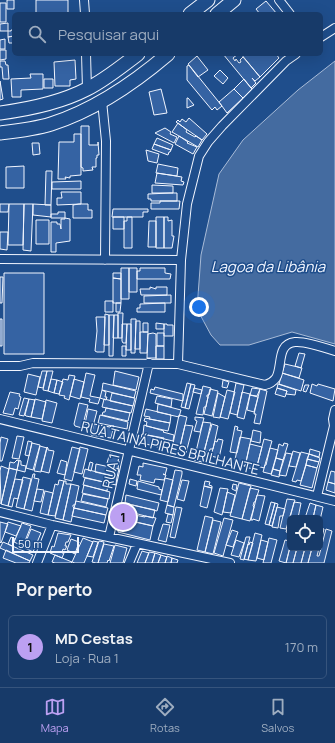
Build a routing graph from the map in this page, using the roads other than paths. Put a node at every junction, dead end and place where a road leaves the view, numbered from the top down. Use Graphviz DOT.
graph roads {
  1 [pos="84,0"];
  2 [pos="208,0"];
  3 [pos="234,0"];
  4 [pos="279,0"];
  5 [pos="85,12"];
  6 [pos="193,12"];
  7 [pos="219,12"];
  8 [pos="288,12"];
  9 [pos="335,28"];
  10 [pos="323,36"];
  11 [pos="86,56"];
  12 [pos="135,56"];
  13 [pos="166,56"];
  14 [pos="293,56"];
  15 [pos="87,89"];
  16 [pos="102,101"];
  17 [pos="0,114"];
  18 [pos="0,133"];
  19 [pos="0,259"];
  20 [pos="105,260"];
  21 [pos="181,260"];
  22 [pos="335,351"];
  23 [pos="149,364"];
  24 [pos="178,364"];
  25 [pos="0,366"];
  26 [pos="335,410"];
  27 [pos="0,419"];
  28 [pos="335,426"];
  29 [pos="129,451"];
  30 [pos="317,496"];
  31 [pos="335,501"];
  32 [pos="0,512"];
  33 [pos="52,525"];
  34 [pos="109,537"];
  35 [pos="137,544"];
  36 [pos="37,563"];
  37 [pos="129,563"];
  38 [pos="230,563"];
  1 -- 5 [label="street"];
  2 -- 6 [label="main road"];
  3 -- 7 [label="main road"];
  4 -- 8 [label="street"];
  9 -- 10 [label="street"];
  11 -- 15 [label="street"];
  12 -- 15 [label="main road"];
  13 -- 16 [label="main road"];
  14 -- 21 [label="street"];
  15 -- 17 [label="main road"];
  16 -- 18 [label="main road"];
  16 -- 20 [label="street"];
  19 -- 20 [label="street"];
  20 -- 21 [label="street"];
  21 -- 24 [label="street"];
  22 -- 24 [label="street"];
  23 -- 24 [label="street"];
  23 -- 25 [label="street"];
  23 -- 29 [label="street, RUA 1"];
  26 -- 28 [label="street"];
  27 -- 29 [label="street, RUA TAINÁ PIRES BRILHANTE"];
  28 -- 30 [label="street"];
  29 -- 30 [label="street, RUA TAINÁ PIRES BRILHANTE"];
  29 -- 34 [label="street, RUA 1"];
  30 -- 31 [label="street, RUA TAINÁ PIRES BRILHANTE"];
  32 -- 33 [label="street"];
  33 -- 34 [label="street"];
  33 -- 36 [label="street"];
  34 -- 35 [label="street"];
  35 -- 37 [label="street"];
  35 -- 38 [label="street"];
}
